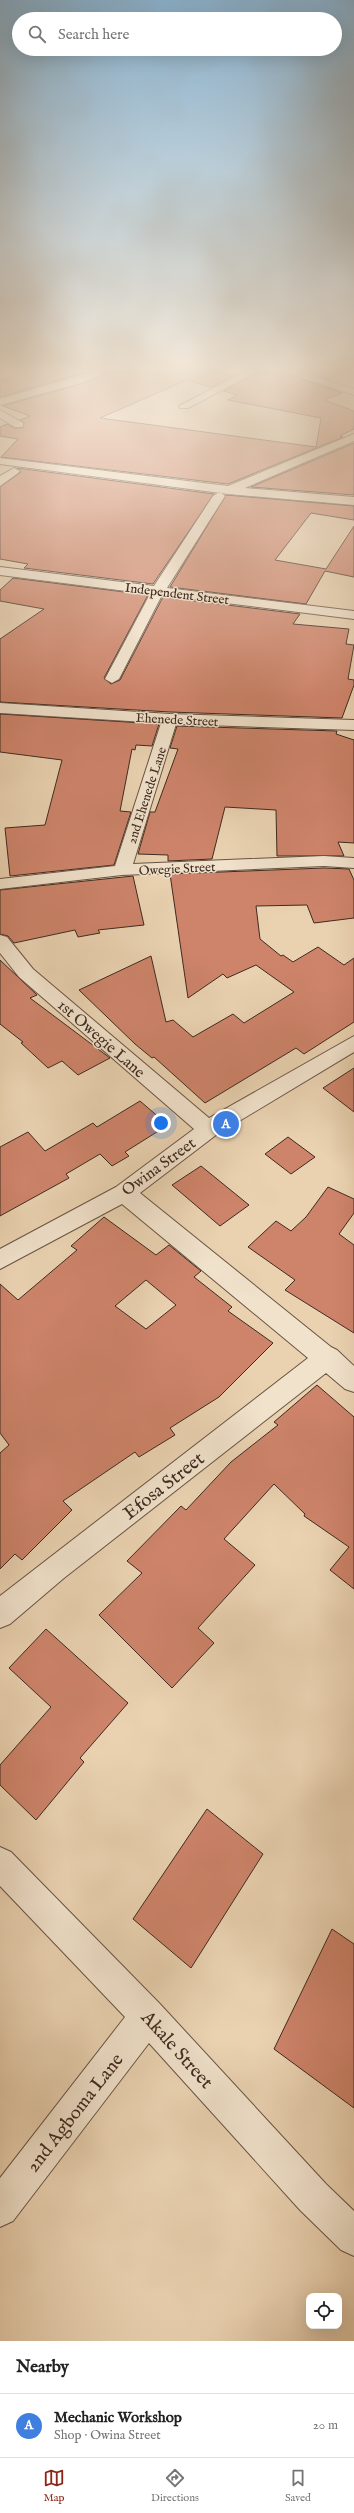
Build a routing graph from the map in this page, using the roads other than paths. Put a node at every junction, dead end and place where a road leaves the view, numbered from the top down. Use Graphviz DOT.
graph roads {
  1 [pos="98,479"];
  2 [pos="128,479"];
  3 [pos="256,479"];
  4 [pos="224,493"];
  5 [pos="354,501"];
  6 [pos="354,508"];
  7 [pos="0,571"];
  8 [pos="158,591"];
  9 [pos="354,615"];
  10 [pos="112,679"];
  11 [pos="0,708"];
  12 [pos="170,719"];
  13 [pos="354,725"];
  14 [pos="354,863"];
  15 [pos="122,870"];
  16 [pos="0,884"];
  17 [pos="0,941"];
  18 [pos="354,1044"];
  19 [pos="208,1129"];
  20 [pos="124,1193"];
  21 [pos="0,1260"];
  22 [pos="328,1357"];
  23 [pos="354,1380"];
  24 [pos="0,1614"];
  25 [pos="0,1863"];
  26 [pos="148,2016"];
  27 [pos="0,2208"];
  28 [pos="354,2237"];
  1 -- 4 [label="street"];
  2 -- 4 [label="street"];
  3 -- 4 [label="street"];
  4 -- 5 [label="street"];
  4 -- 6 [label="street"];
  4 -- 8 [label="street"];
  7 -- 8 [label="street, Independent Street"];
  8 -- 9 [label="street, Independent Street"];
  8 -- 10 [label="street"];
  11 -- 12 [label="street, Ehenede Street"];
  12 -- 13 [label="street, Ehenede Street"];
  12 -- 15 [label="street, 2nd Ehenede Lane"];
  14 -- 15 [label="street, Owegie Street"];
  15 -- 16 [label="street, Owegie Street"];
  17 -- 19 [label="street, 1st Owegie Lane"];
  18 -- 19 [label="street, Owina Street"];
  19 -- 20 [label="street, Owina Street"];
  20 -- 21 [label="street, Owina Street"];
  20 -- 22 [label="street"];
  22 -- 23 [label="street"];
  22 -- 24 [label="street, Efosa Street"];
  25 -- 26 [label="street, Akale Street"];
  26 -- 27 [label="street, 2nd Agboma Lane"];
  26 -- 28 [label="street, Akale Street"];
}
